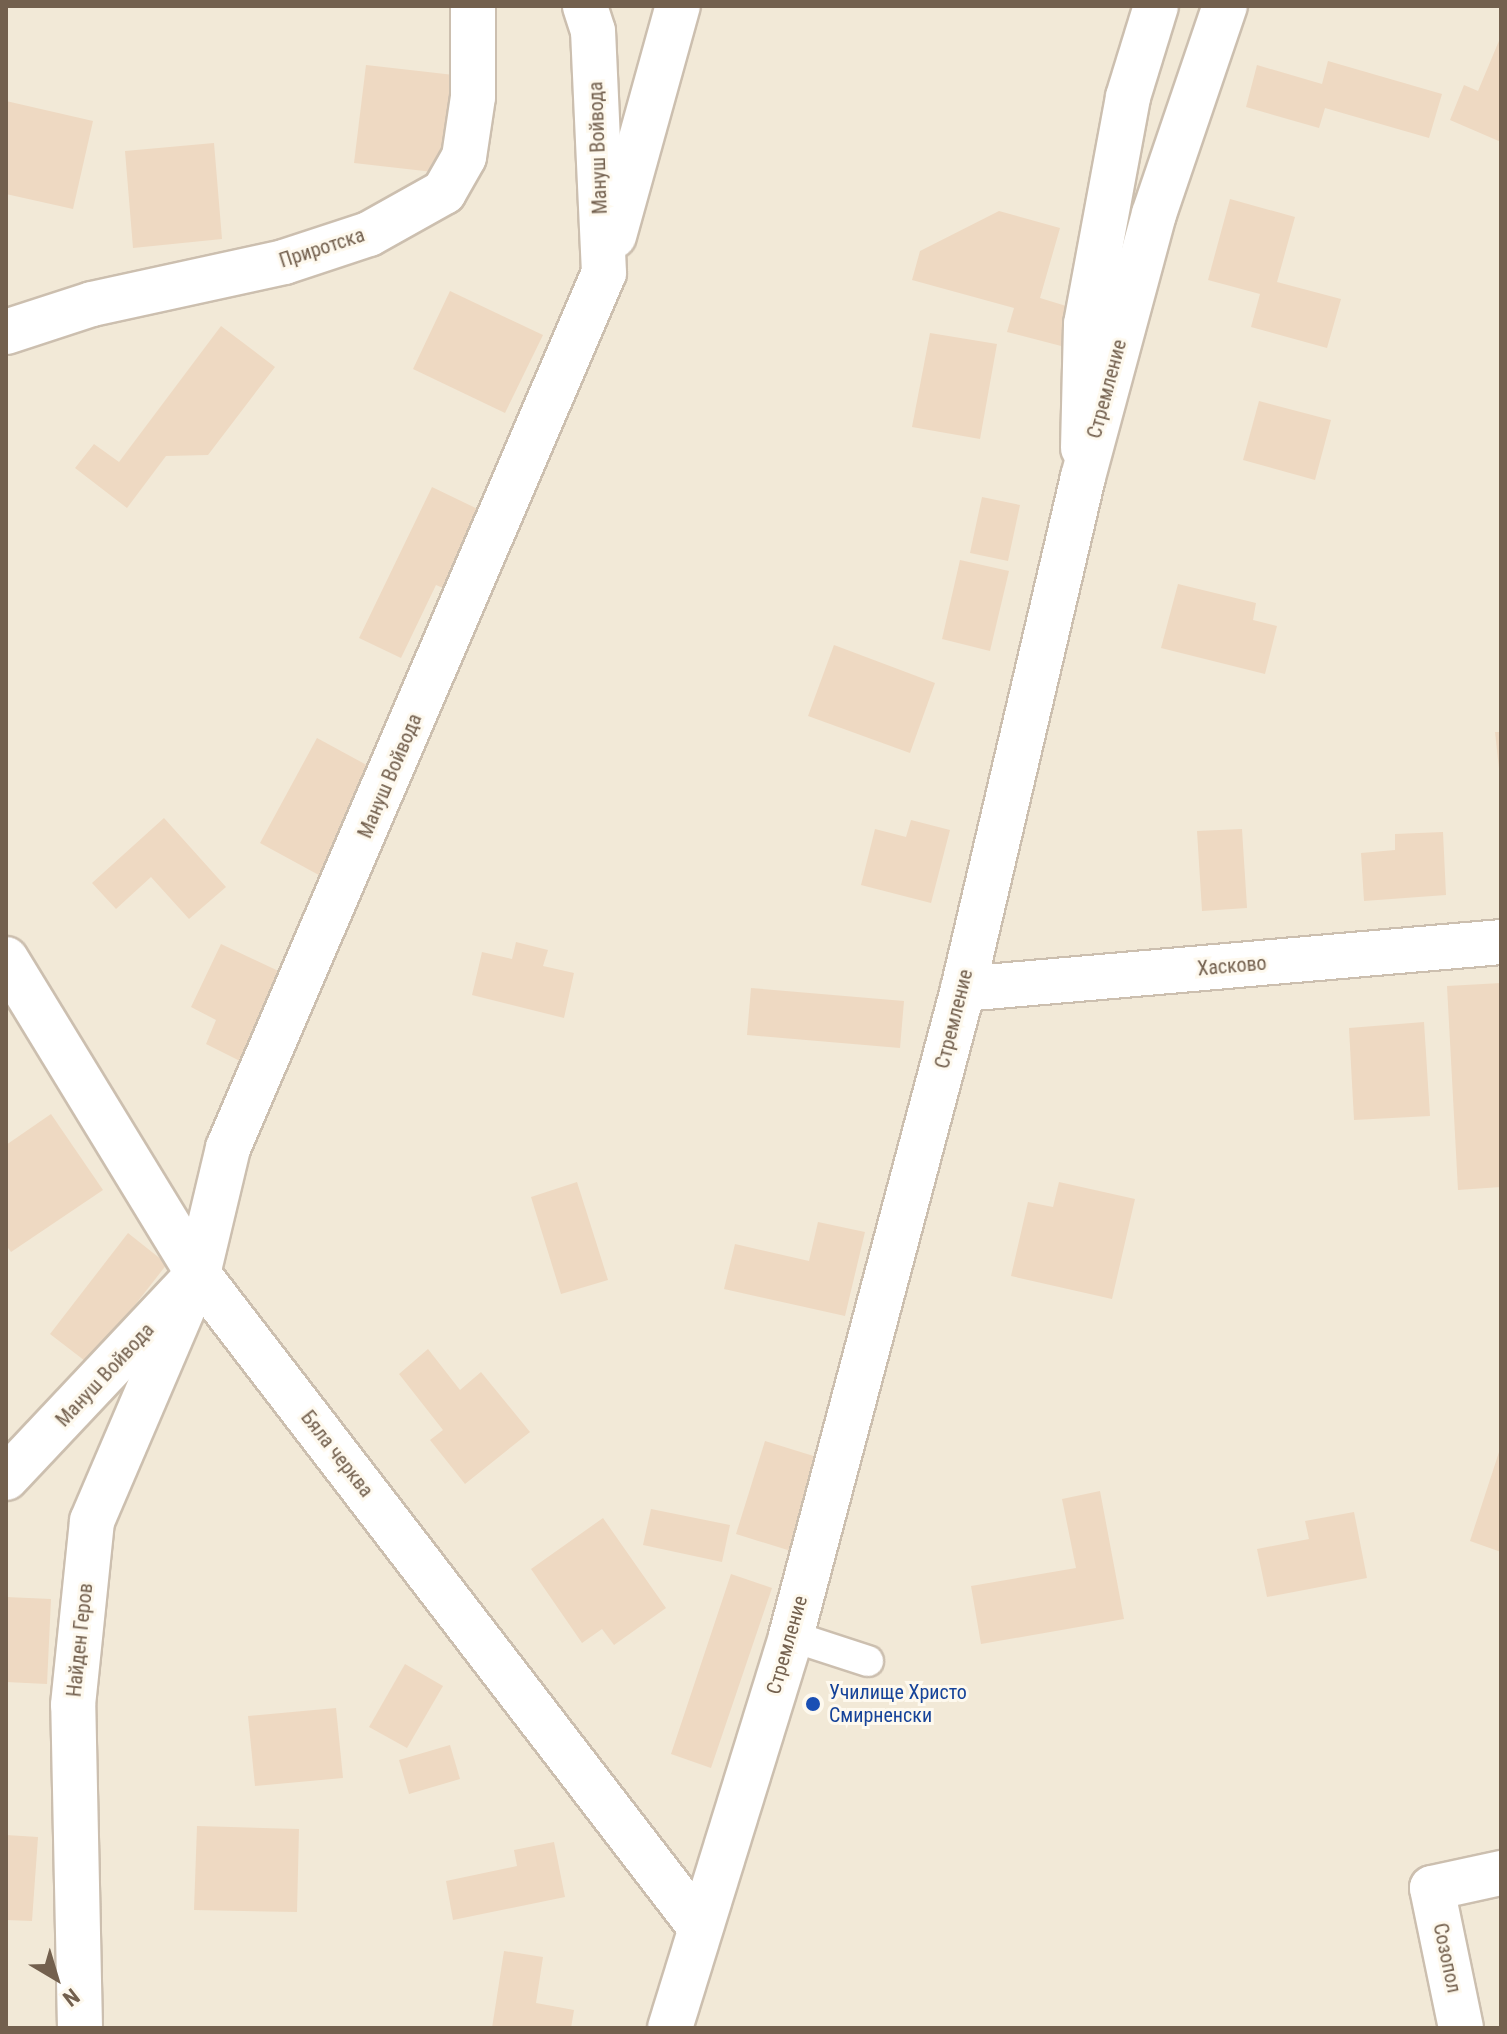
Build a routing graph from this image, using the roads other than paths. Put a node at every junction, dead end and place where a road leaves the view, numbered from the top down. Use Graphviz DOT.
graph roads {
  1 [pos="473,6"];
  2 [pos="585,6"];
  3 [pos="678,6"];
  4 [pos="1156,6"];
  5 [pos="1225,6"];
  6 [pos="604,273"];
  7 [pos="6,332"];
  8 [pos="1083,477"];
  9 [pos="1501,942"];
  10 [pos="6,959"];
  11 [pos="963,989"];
  12 [pos="198,1274"];
  13 [pos="6,1478"];
  14 [pos="791,1636"];
  15 [pos="868,1661"];
  16 [pos="1501,1873"];
  17 [pos="700,1927"];
  18 [pos="80,2028"];
  19 [pos="670,2028"];
  20 [pos="1461,2028"];
  1 -- 7 [label="street, Приротска"];
  2 -- 6 [label="street, Мануш Войвода"];
  3 -- 6 [label="street"];
  4 -- 8 [label="street"];
  5 -- 8 [label="street, Стремление"];
  6 -- 12 [label="street, Мануш Войвода"];
  8 -- 11 [label="street, Стремление"];
  9 -- 11 [label="street, Хасково"];
  10 -- 12 [label="street, Бяла черква"];
  11 -- 14 [label="street, Стремление"];
  12 -- 13 [label="street, Мануш Войвода"];
  12 -- 17 [label="street, Бяла черква"];
  12 -- 18 [label="street, Найден Геров"];
  14 -- 15 [label="lane"];
  14 -- 17 [label="street, Стремление"];
  16 -- 20 [label="street, Созопол"];
  17 -- 19 [label="street, Стремление"];
}
